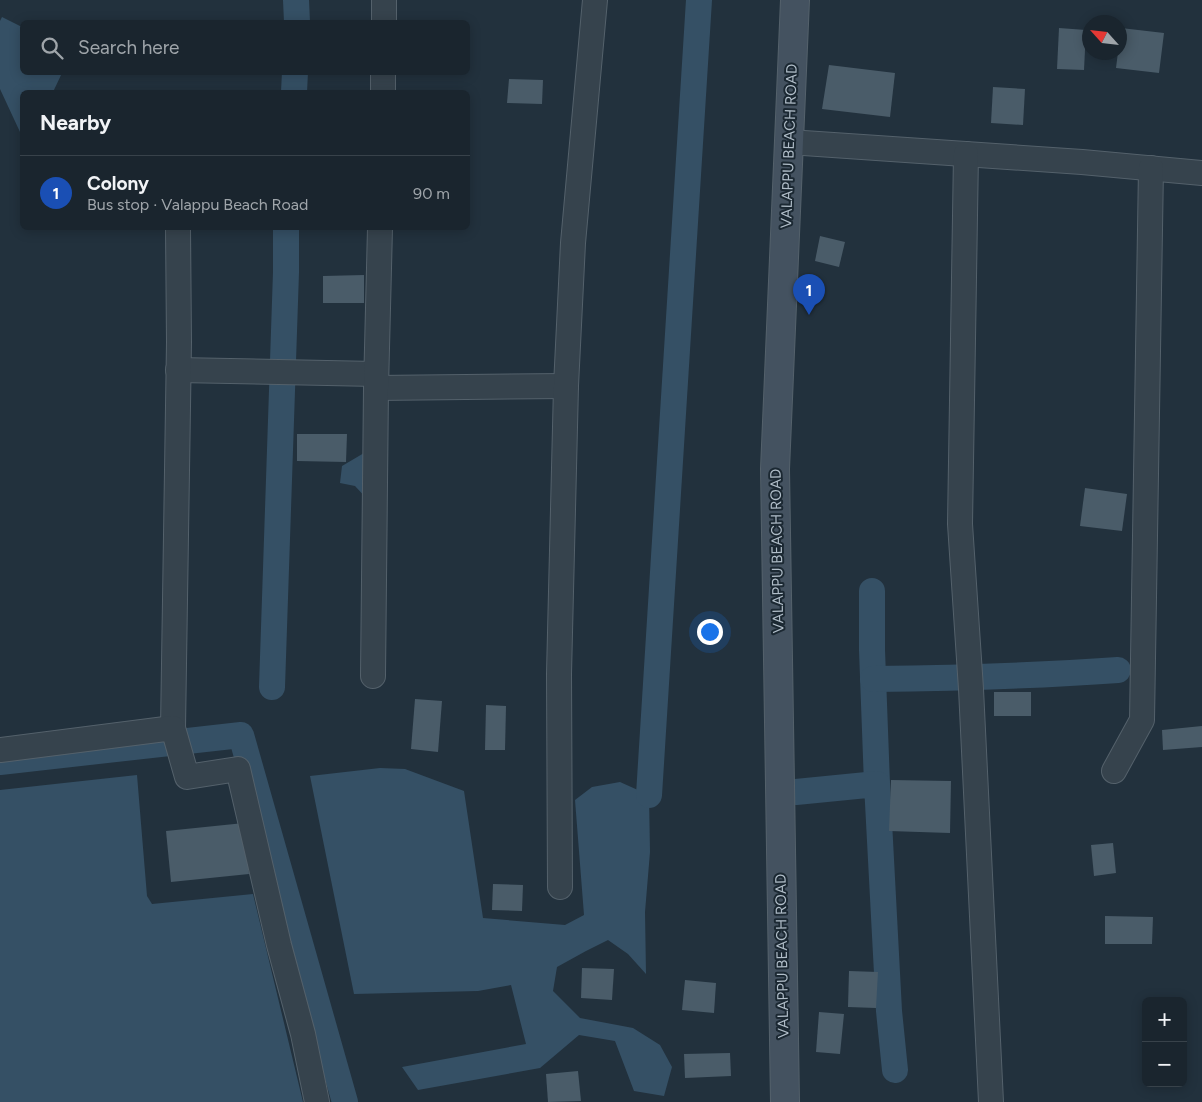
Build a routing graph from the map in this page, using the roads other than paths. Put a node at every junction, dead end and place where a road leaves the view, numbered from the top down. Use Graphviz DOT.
graph roads {
  1 [pos="384,0"];
  2 [pos="595,0"];
  3 [pos="795,0"];
  4 [pos="384,20"];
  5 [pos="383,75"];
  6 [pos="383,90"];
  7 [pos="789,142"];
  8 [pos="966,154"];
  9 [pos="1151,168"];
  10 [pos="1202,172"];
  11 [pos="178,230"];
  12 [pos="380,230"];
  13 [pos="178,370"];
  14 [pos="376,381"];
  15 [pos="566,386"];
  16 [pos="373,676"];
  17 [pos="176,739"];
  18 [pos="0,750"];
  19 [pos="1114,771"];
  20 [pos="560,887"];
  21 [pos="317,1102"];
  22 [pos="785,1102"];
  23 [pos="991,1102"];
  1 -- 4 [label="street"];
  2 -- 15 [label="street"];
  3 -- 7 [label="main road, VALAPPU BEACH ROAD"];
  5 -- 6 [label="street"];
  7 -- 8 [label="street"];
  7 -- 22 [label="main road, VALAPPU BEACH ROAD"];
  8 -- 9 [label="street"];
  8 -- 23 [label="street"];
  9 -- 10 [label="street"];
  9 -- 19 [label="street"];
  11 -- 13 [label="street"];
  12 -- 14 [label="street"];
  13 -- 14 [label="street"];
  13 -- 17 [label="street"];
  14 -- 15 [label="street"];
  14 -- 16 [label="street"];
  15 -- 20 [label="street"];
  17 -- 18 [label="street"];
  17 -- 21 [label="street"];
}
